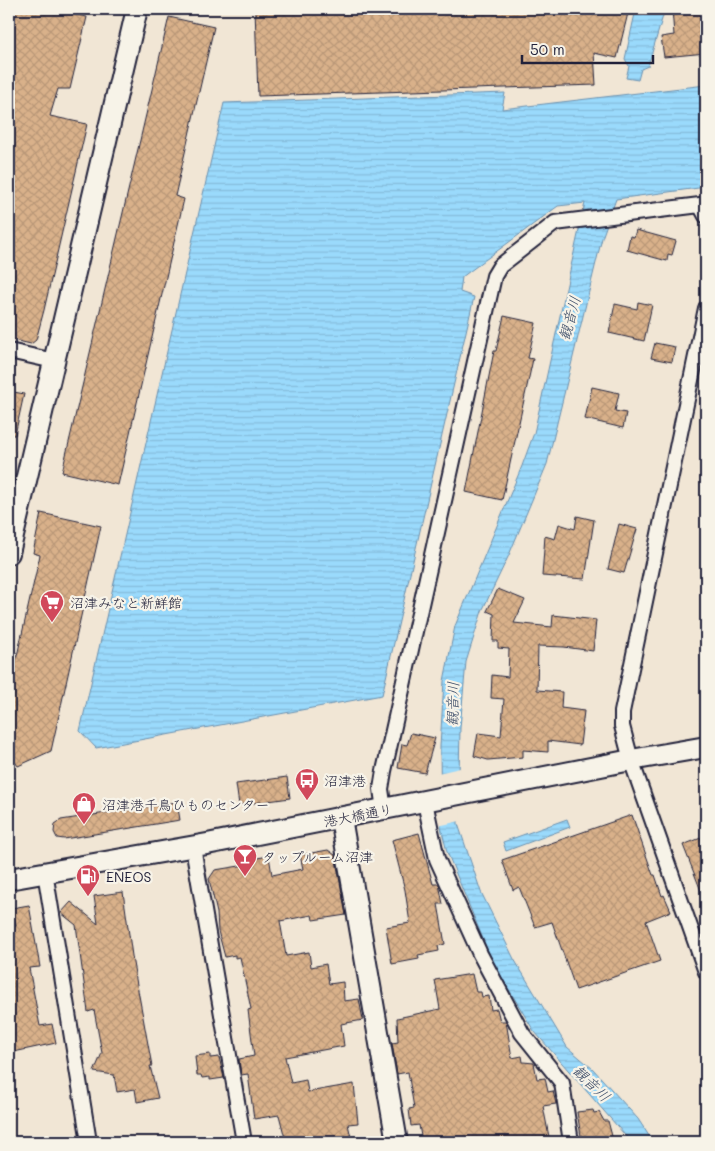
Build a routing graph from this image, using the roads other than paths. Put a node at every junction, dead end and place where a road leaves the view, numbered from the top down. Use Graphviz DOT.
graph roads {
  1 [pos="137,9"];
  2 [pos="706,216"];
  3 [pos="706,308"];
  4 [pos="9,351"];
  5 [pos="54,361"];
  6 [pos="9,553"];
  7 [pos="706,747"];
  8 [pos="631,760"];
  9 [pos="431,801"];
  10 [pos="384,810"];
  11 [pos="341,818"];
  12 [pos="193,846"];
  13 [pos="44,872"];
  14 [pos="9,879"];
  15 [pos="706,972"];
  16 [pos="89,1142"];
  17 [pos="244,1142"];
  18 [pos="397,1142"];
  19 [pos="571,1142"];
  1 -- 5 [label="street"];
  2 -- 10 [label="street"];
  3 -- 8 [label="street"];
  4 -- 5 [label="street"];
  5 -- 6 [label="street"];
  7 -- 8 [label="street, 港大橋通り"];
  8 -- 9 [label="street, 港大橋通り"];
  8 -- 15 [label="street"];
  9 -- 10 [label="street, 港大橋通り"];
  9 -- 19 [label="street"];
  10 -- 11 [label="street, 港大橋通り"];
  11 -- 12 [label="street, 港大橋通り"];
  11 -- 18 [label="street"];
  12 -- 13 [label="street, 港大橋通り"];
  12 -- 17 [label="street"];
  13 -- 14 [label="street, 港大橋通り"];
  13 -- 16 [label="street"];
}
